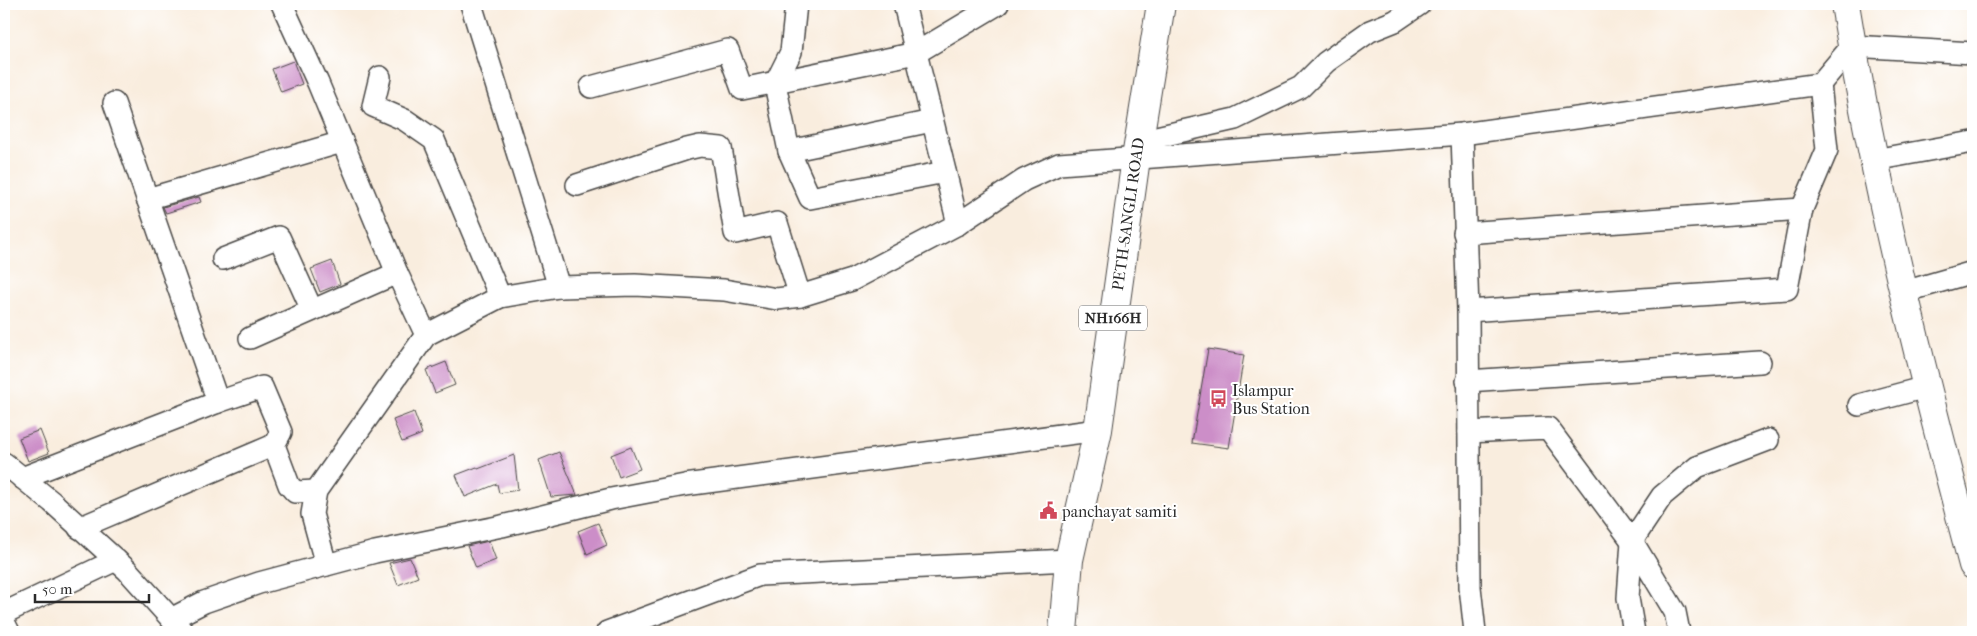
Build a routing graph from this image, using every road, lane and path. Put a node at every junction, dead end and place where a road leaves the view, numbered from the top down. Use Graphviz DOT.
graph roads {
  1 [pos="472,4"];
  2 [pos="796,4"];
  3 [pos="904,4"];
  4 [pos="998,4"];
  5 [pos="1161,4"];
  6 [pos="1420,4"];
  7 [pos="1845,4"];
  8 [pos="290,8"];
  9 [pos="1852,46"];
  10 [pos="916,53"];
  11 [pos="1973,54"];
  12 [pos="380,77"];
  13 [pos="775,84"];
  14 [pos="1820,84"];
  15 [pos="591,87"];
  16 [pos="114,103"];
  17 [pos="932,121"];
  18 [pos="1462,134"];
  19 [pos="342,142"];
  20 [pos="1973,142"];
  21 [pos="1137,150"];
  22 [pos="789,151"];
  23 [pos="1874,160"];
  24 [pos="945,172"];
  25 [pos="577,185"];
  26 [pos="147,199"];
  27 [pos="1802,209"];
  28 [pos="958,224"];
  29 [pos="1464,233"];
  30 [pos="223,259"];
  31 [pos="1973,272"];
  32 [pos="397,273"];
  33 [pos="559,287"];
  34 [pos="1904,292"];
  35 [pos="800,296"];
  36 [pos="500,297"];
  37 [pos="312,310"];
  38 [pos="1468,310"];
  39 [pos="426,335"];
  40 [pos="250,338"];
  41 [pos="1760,362"];
  42 [pos="1467,382"];
  43 [pos="1926,387"];
  44 [pos="218,402"];
  45 [pos="1859,405"];
  46 [pos="1098,430"];
  47 [pos="1469,432"];
  48 [pos="1768,440"];
  49 [pos="274,445"];
  50 [pos="4,463"];
  51 [pos="22,478"];
  52 [pos="316,491"];
  53 [pos="79,528"];
  54 [pos="1632,541"];
  55 [pos="116,560"];
  56 [pos="1069,560"];
  57 [pos="326,565"];
  58 [pos="1973,565"];
  59 [pos="4,614"];
  60 [pos="4,622"];
  61 [pos="177,626"];
  62 [pos="9,632"];
  63 [pos="607,632"];
  64 [pos="1063,632"];
  65 [pos="1475,632"];
  66 [pos="1634,632"];
  67 [pos="1679,632"];
  1 -- 33 [label="street"];
  2 -- 13 [label="street"];
  3 -- 10 [label="street"];
  4 -- 10 [label="street"];
  5 -- 21 [label="main road, PETH-SANGLI ROAD / NH166H"];
  6 -- 21 [label="street"];
  7 -- 9 [label="main road"];
  8 -- 19 [label="street"];
  9 -- 11 [label="street"];
  9 -- 14 [label="street"];
  9 -- 23 [label="main road"];
  10 -- 13 [label="street"];
  10 -- 17 [label="street"];
  12 -- 36 [label="street"];
  13 -- 15 [label="street"];
  13 -- 22 [label="street"];
  14 -- 18 [label="street"];
  14 -- 27 [label="street"];
  16 -- 26 [label="street"];
  17 -- 22 [label="street"];
  17 -- 24 [label="street"];
  18 -- 21 [label="street"];
  18 -- 29 [label="street"];
  19 -- 26 [label="street"];
  19 -- 32 [label="street"];
  20 -- 23 [label="street"];
  21 -- 28 [label="street"];
  21 -- 46 [label="main road, PETH-SANGLI ROAD / NH166H"];
  22 -- 24 [label="street"];
  23 -- 34 [label="main road"];
  24 -- 28 [label="street"];
  25 -- 35 [label="street"];
  26 -- 44 [label="street"];
  27 -- 29 [label="street"];
  27 -- 38 [label="street"];
  28 -- 35 [label="street"];
  29 -- 38 [label="street"];
  30 -- 37 [label="street"];
  31 -- 34 [label="street"];
  32 -- 37 [label="street"];
  32 -- 39 [label="street"];
  33 -- 35 [label="street"];
  33 -- 36 [label="street"];
  34 -- 43 [label="main road"];
  36 -- 39 [label="street"];
  37 -- 40 [label="street"];
  38 -- 42 [label="street"];
  39 -- 52 [label="street"];
  41 -- 42 [label="street"];
  42 -- 47 [label="street"];
  43 -- 45 [label="street"];
  43 -- 58 [label="main road"];
  44 -- 49 [label="street"];
  44 -- 51 [label="street"];
  46 -- 56 [label="main road, PETH-SANGLI ROAD / NH166H"];
  46 -- 57 [label="street"];
  47 -- 54 [label="street"];
  47 -- 65 [label="street"];
  48 -- 54 [label="street"];
  49 -- 52 [label="street"];
  49 -- 53 [label="street"];
  50 -- 51 [label="street"];
  51 -- 53 [label="street"];
  52 -- 57 [label="street"];
  53 -- 55 [label="street"];
  54 -- 66 [label="street"];
  54 -- 67 [label="street"];
  55 -- 59 [label="street"];
  55 -- 61 [label="street"];
  56 -- 63 [label="street"];
  56 -- 64 [label="main road, PETH-SANGLI ROAD / NH166H"];
  57 -- 61 [label="street"];
  60 -- 62 [label="street"];
}
